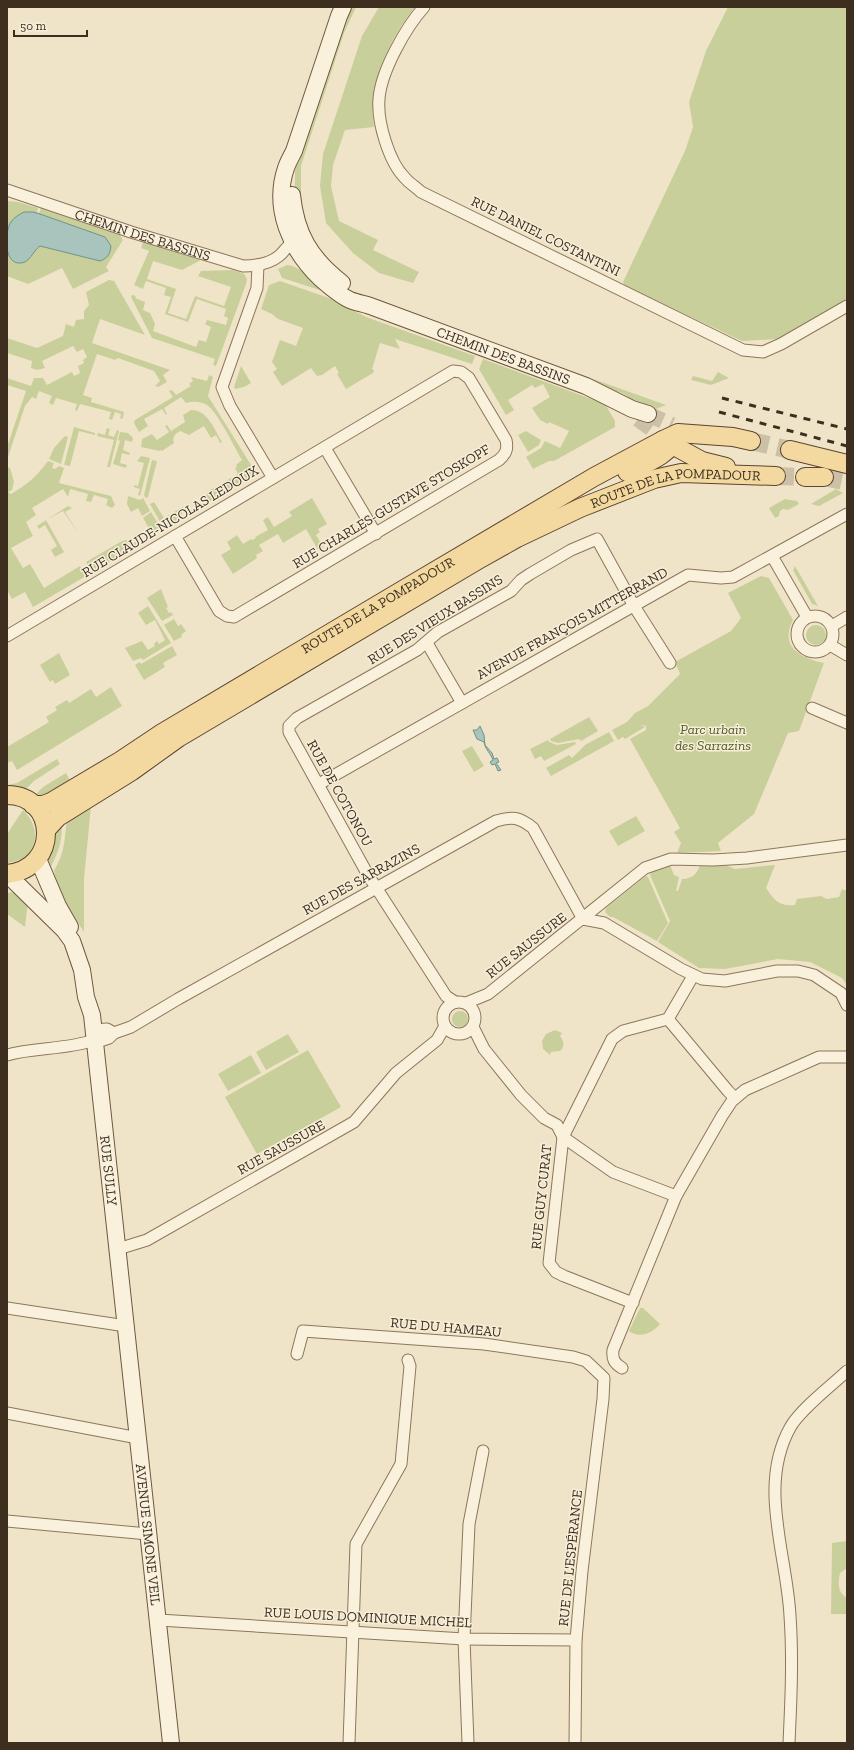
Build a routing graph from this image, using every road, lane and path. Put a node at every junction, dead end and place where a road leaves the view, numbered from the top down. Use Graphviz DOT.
graph roads {
  1 [pos="343,7"];
  2 [pos="424,7"];
  3 [pos="7,190"];
  4 [pos="302,247"];
  5 [pos="258,265"];
  6 [pos="847,306"];
  7 [pos="639,414"];
  8 [pos="668,435"];
  9 [pos="751,441"];
  10 [pos="324,448"];
  11 [pos="790,450"];
  12 [pos="847,464"];
  13 [pos="757,475"];
  14 [pos="776,476"];
  15 [pos="805,477"];
  16 [pos="824,477"];
  17 [pos="273,478"];
  18 [pos="847,514"];
  19 [pos="376,534"];
  20 [pos="175,536"];
  21 [pos="772,556"];
  22 [pos="467,566"];
  23 [pos="634,606"];
  24 [pos="807,617"];
  25 [pos="847,617"];
  26 [pos="832,626"];
  27 [pos="7,636"];
  28 [pos="427,643"];
  29 [pos="830,644"];
  30 [pos="847,655"];
  31 [pos="670,663"];
  32 [pos="462,703"];
  33 [pos="812,708"];
  34 [pos="847,723"];
  35 [pos="289,726"];
  36 [pos="319,784"];
  37 [pos="7,795"];
  38 [pos="33,805"];
  39 [pos="46,830"];
  40 [pos="847,845"];
  41 [pos="38,859"];
  42 [pos="7,874"];
  43 [pos="376,888"];
  44 [pos="584,919"];
  45 [pos="693,976"];
  46 [pos="488,994"];
  47 [pos="454,1002"];
  48 [pos="847,1005"];
  49 [pos="668,1018"];
  50 [pos="474,1022"];
  51 [pos="454,1031"];
  52 [pos="93,1032"];
  53 [pos="484,1049"];
  54 [pos="7,1055"];
  55 [pos="847,1058"];
  56 [pos="736,1098"];
  57 [pos="563,1137"];
  58 [pos="676,1196"];
  59 [pos="118,1249"];
  60 [pos="633,1303"];
  61 [pos="7,1308"];
  62 [pos="126,1326"];
  63 [pos="296,1354"];
  64 [pos="408,1360"];
  65 [pos="622,1368"];
  66 [pos="847,1371"];
  67 [pos="604,1378"];
  68 [pos="7,1413"];
  69 [pos="138,1438"];
  70 [pos="483,1451"];
  71 [pos="7,1521"];
  72 [pos="148,1534"];
  73 [pos="159,1620"];
  74 [pos="353,1631"];
  75 [pos="464,1639"];
  76 [pos="576,1640"];
  77 [pos="171,1743"];
  78 [pos="349,1743"];
  79 [pos="468,1743"];
  80 [pos="575,1743"];
  81 [pos="789,1743"];
  1 -- 4 [label="street"];
  2 -- 6 [label="street, RUE DANIEL COSTANTINI"];
  3 -- 5 [label="street, CHEMIN DES BASSINS"];
  4 -- 5 [label="street, CHEMIN DES BASSINS"];
  4 -- 7 [label="street, CHEMIN DES BASSINS"];
  5 -- 17 [label="street, RUE CLAUDE-NICOLAS LEDOUX"];
  8 -- 9 [label="main road"];
  8 -- 13 [label="main road, ROUTE DE LA POMPADOUR"];
  8 -- 22 [label="main road"];
  8 -- 38 [label="main road, ROUTE DE LA POMPADOUR"];
  10 -- 17 [label="street, RUE CHARLES-GUSTAVE STOSKOPF"];
  10 -- 19 [label="street"];
  10 -- 19 [label="street, RUE CHARLES-GUSTAVE STOSKOPF"];
  11 -- 12 [label="main road"];
  13 -- 14 [label="main road"];
  13 -- 22 [label="main road, ROUTE DE LA POMPADOUR"];
  15 -- 16 [label="main road"];
  17 -- 20 [label="street, RUE CLAUDE-NICOLAS LEDOUX"];
  18 -- 21 [label="street, AVENUE FRANÇOIS MITTERRAND"];
  19 -- 20 [label="street, RUE CHARLES-GUSTAVE STOSKOPF"];
  20 -- 27 [label="street, RUE CLAUDE-NICOLAS LEDOUX"];
  21 -- 23 [label="street, AVENUE FRANÇOIS MITTERRAND"];
  21 -- 24 [label="street"];
  22 -- 39 [label="main road, ROUTE DE LA POMPADOUR"];
  23 -- 28 [label="street, RUE DES VIEUX BASSINS"];
  23 -- 31 [label="street"];
  23 -- 32 [label="street, AVENUE FRANÇOIS MITTERRAND"];
  24 -- 26 [label="street"];
  24 -- 29 [label="street"];
  25 -- 26 [label="street"];
  26 -- 29 [label="street"];
  28 -- 32 [label="street"];
  28 -- 35 [label="street, RUE DES VIEUX BASSINS"];
  29 -- 30 [label="street"];
  32 -- 36 [label="street, AVENUE FRANÇOIS MITTERRAND"];
  33 -- 34 [label="street"];
  35 -- 36 [label="street, RUE DE COTONOU"];
  36 -- 43 [label="street, RUE DE COTONOU"];
  37 -- 38 [label="main road"];
  38 -- 39 [label="main road"];
  39 -- 41 [label="main road"];
  40 -- 44 [label="street, RUE SAUSSURE"];
  41 -- 42 [label="main road"];
  41 -- 52 [label="street, RUE SULLY"];
  42 -- 52 [label="street, RUE SULLY"];
  43 -- 44 [label="street, RUE DES SARRAZINS"];
  43 -- 47 [label="street, RUE DE COTONOU"];
  43 -- 52 [label="street, RUE DES SARRAZINS"];
  44 -- 45 [label="street"];
  44 -- 46 [label="street, RUE SAUSSURE"];
  45 -- 48 [label="street"];
  45 -- 49 [label="street"];
  46 -- 47 [label="street, RUE SAUSSURE"];
  46 -- 50 [label="street, RUE SAUSSURE"];
  47 -- 50 [label="street"];
  47 -- 51 [label="street"];
  49 -- 56 [label="street"];
  49 -- 57 [label="street, RUE GUY CURAT"];
  50 -- 51 [label="street"];
  50 -- 53 [label="street"];
  51 -- 53 [label="street"];
  51 -- 59 [label="street, RUE SAUSSURE"];
  52 -- 54 [label="street, RUE DES SARRAZINS"];
  52 -- 59 [label="street, RUE SULLY"];
  53 -- 57 [label="street"];
  55 -- 56 [label="street"];
  56 -- 58 [label="street"];
  57 -- 58 [label="street"];
  57 -- 60 [label="street, RUE GUY CURAT"];
  58 -- 60 [label="street"];
  59 -- 62 [label="street, RUE SULLY"];
  60 -- 65 [label="street"];
  61 -- 62 [label="street"];
  62 -- 69 [label="street, AVENUE SIMONE VEIL"];
  63 -- 67 [label="street, RUE DU HAMEAU"];
  64 -- 74 [label="street"];
  66 -- 81 [label="street"];
  67 -- 76 [label="street, RUE DE L'ESPÉRANCE"];
  68 -- 69 [label="street"];
  69 -- 72 [label="street, AVENUE SIMONE VEIL"];
  70 -- 75 [label="street"];
  71 -- 72 [label="street"];
  72 -- 73 [label="street, AVENUE SIMONE VEIL"];
  73 -- 74 [label="street, RUE LOUIS DOMINIQUE MICHEL"];
  73 -- 77 [label="street, AVENUE SIMONE VEIL"];
  74 -- 75 [label="street, RUE LOUIS DOMINIQUE MICHEL"];
  74 -- 78 [label="street"];
  75 -- 76 [label="street, RUE LOUIS DOMINIQUE MICHEL"];
  75 -- 79 [label="street"];
  76 -- 80 [label="street, RUE DE L'ESPÉRANCE"];
}
